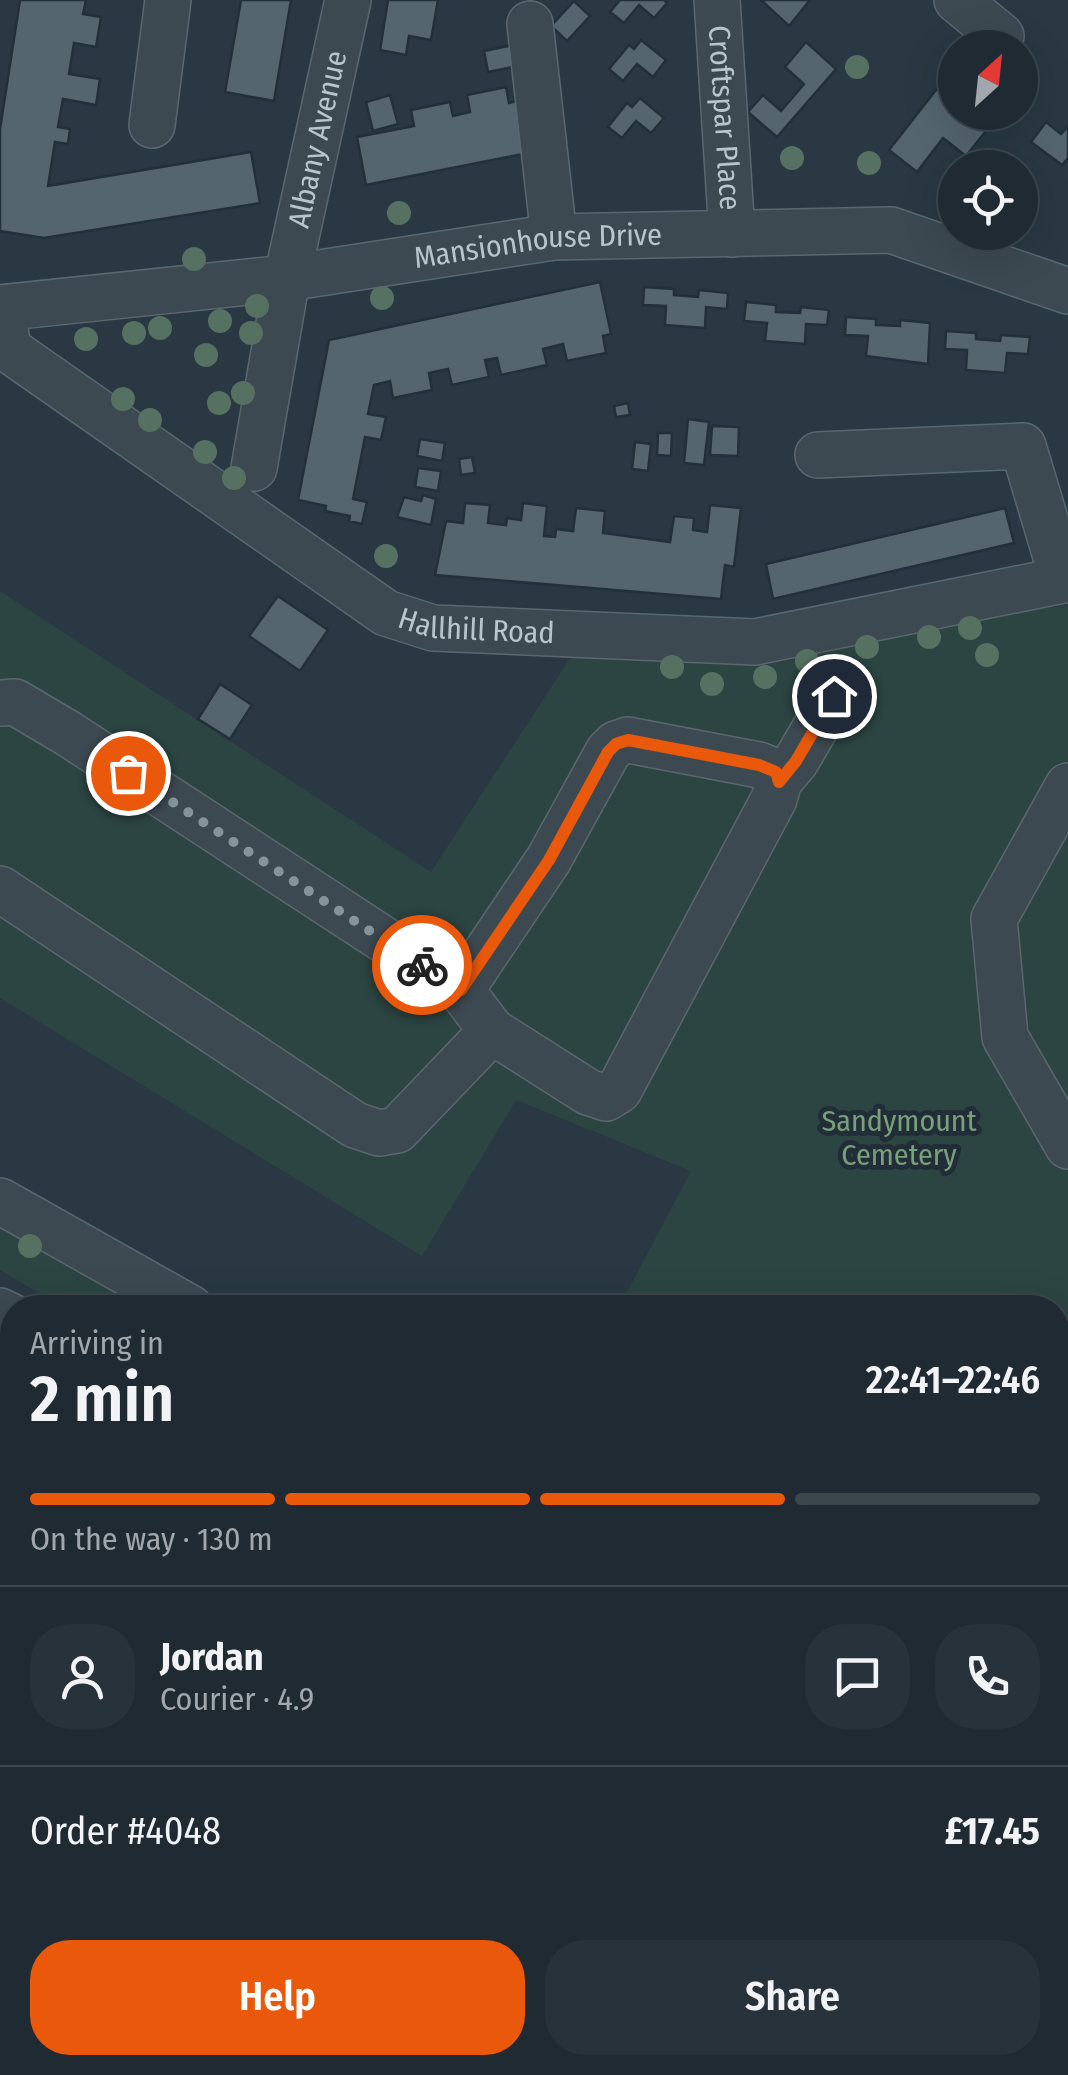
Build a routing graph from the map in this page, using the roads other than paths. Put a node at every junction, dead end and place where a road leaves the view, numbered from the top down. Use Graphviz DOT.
graph roads {
  1 [pos="168,0"];
  2 [pos="348,0"];
  3 [pos="717,0"];
  4 [pos="957,0"];
  5 [pos="530,24"];
  6 [pos="994,30"];
  7 [pos="152,125"];
  8 [pos="732,234"];
  9 [pos="554,238"];
  10 [pos="287,278"];
  11 [pos="1068,292"];
  12 [pos="1,308"];
  13 [pos="818,455"];
  14 [pos="254,468"];
  15 [pos="1065,580"];
  16 [pos="834,696"];
  17 [pos="0,703"];
  18 [pos="779,782"];
  19 [pos="1068,786"];
  20 [pos="0,889"];
  21 [pos="461,990"];
  22 [pos="492,1032"];
  23 [pos="1068,1146"];
  24 [pos="0,1201"];
  25 [pos="167,1295"];
  1 -- 7 [label="street"];
  2 -- 10 [label="street, Albany Avenue"];
  3 -- 8 [label="street, Croftspar Place"];
  4 -- 6 [label="street"];
  5 -- 9 [label="street"];
  8 -- 9 [label="street, Mansionhouse Drive"];
  8 -- 11 [label="street, Mansionhouse Drive"];
  9 -- 10 [label="street, Mansionhouse Drive"];
  10 -- 12 [label="street, Mansionhouse Drive"];
  10 -- 14 [label="street, Albany Avenue"];
  12 -- 15 [label="street, Hallhill Road"];
  13 -- 15 [label="street"];
  16 -- 18 [label="street"];
  17 -- 21 [label="street"];
  18 -- 21 [label="street"];
  18 -- 22 [label="street"];
  19 -- 23 [label="street"];
  20 -- 22 [label="street"];
  21 -- 22 [label="street"];
  24 -- 25 [label="street"];
}
